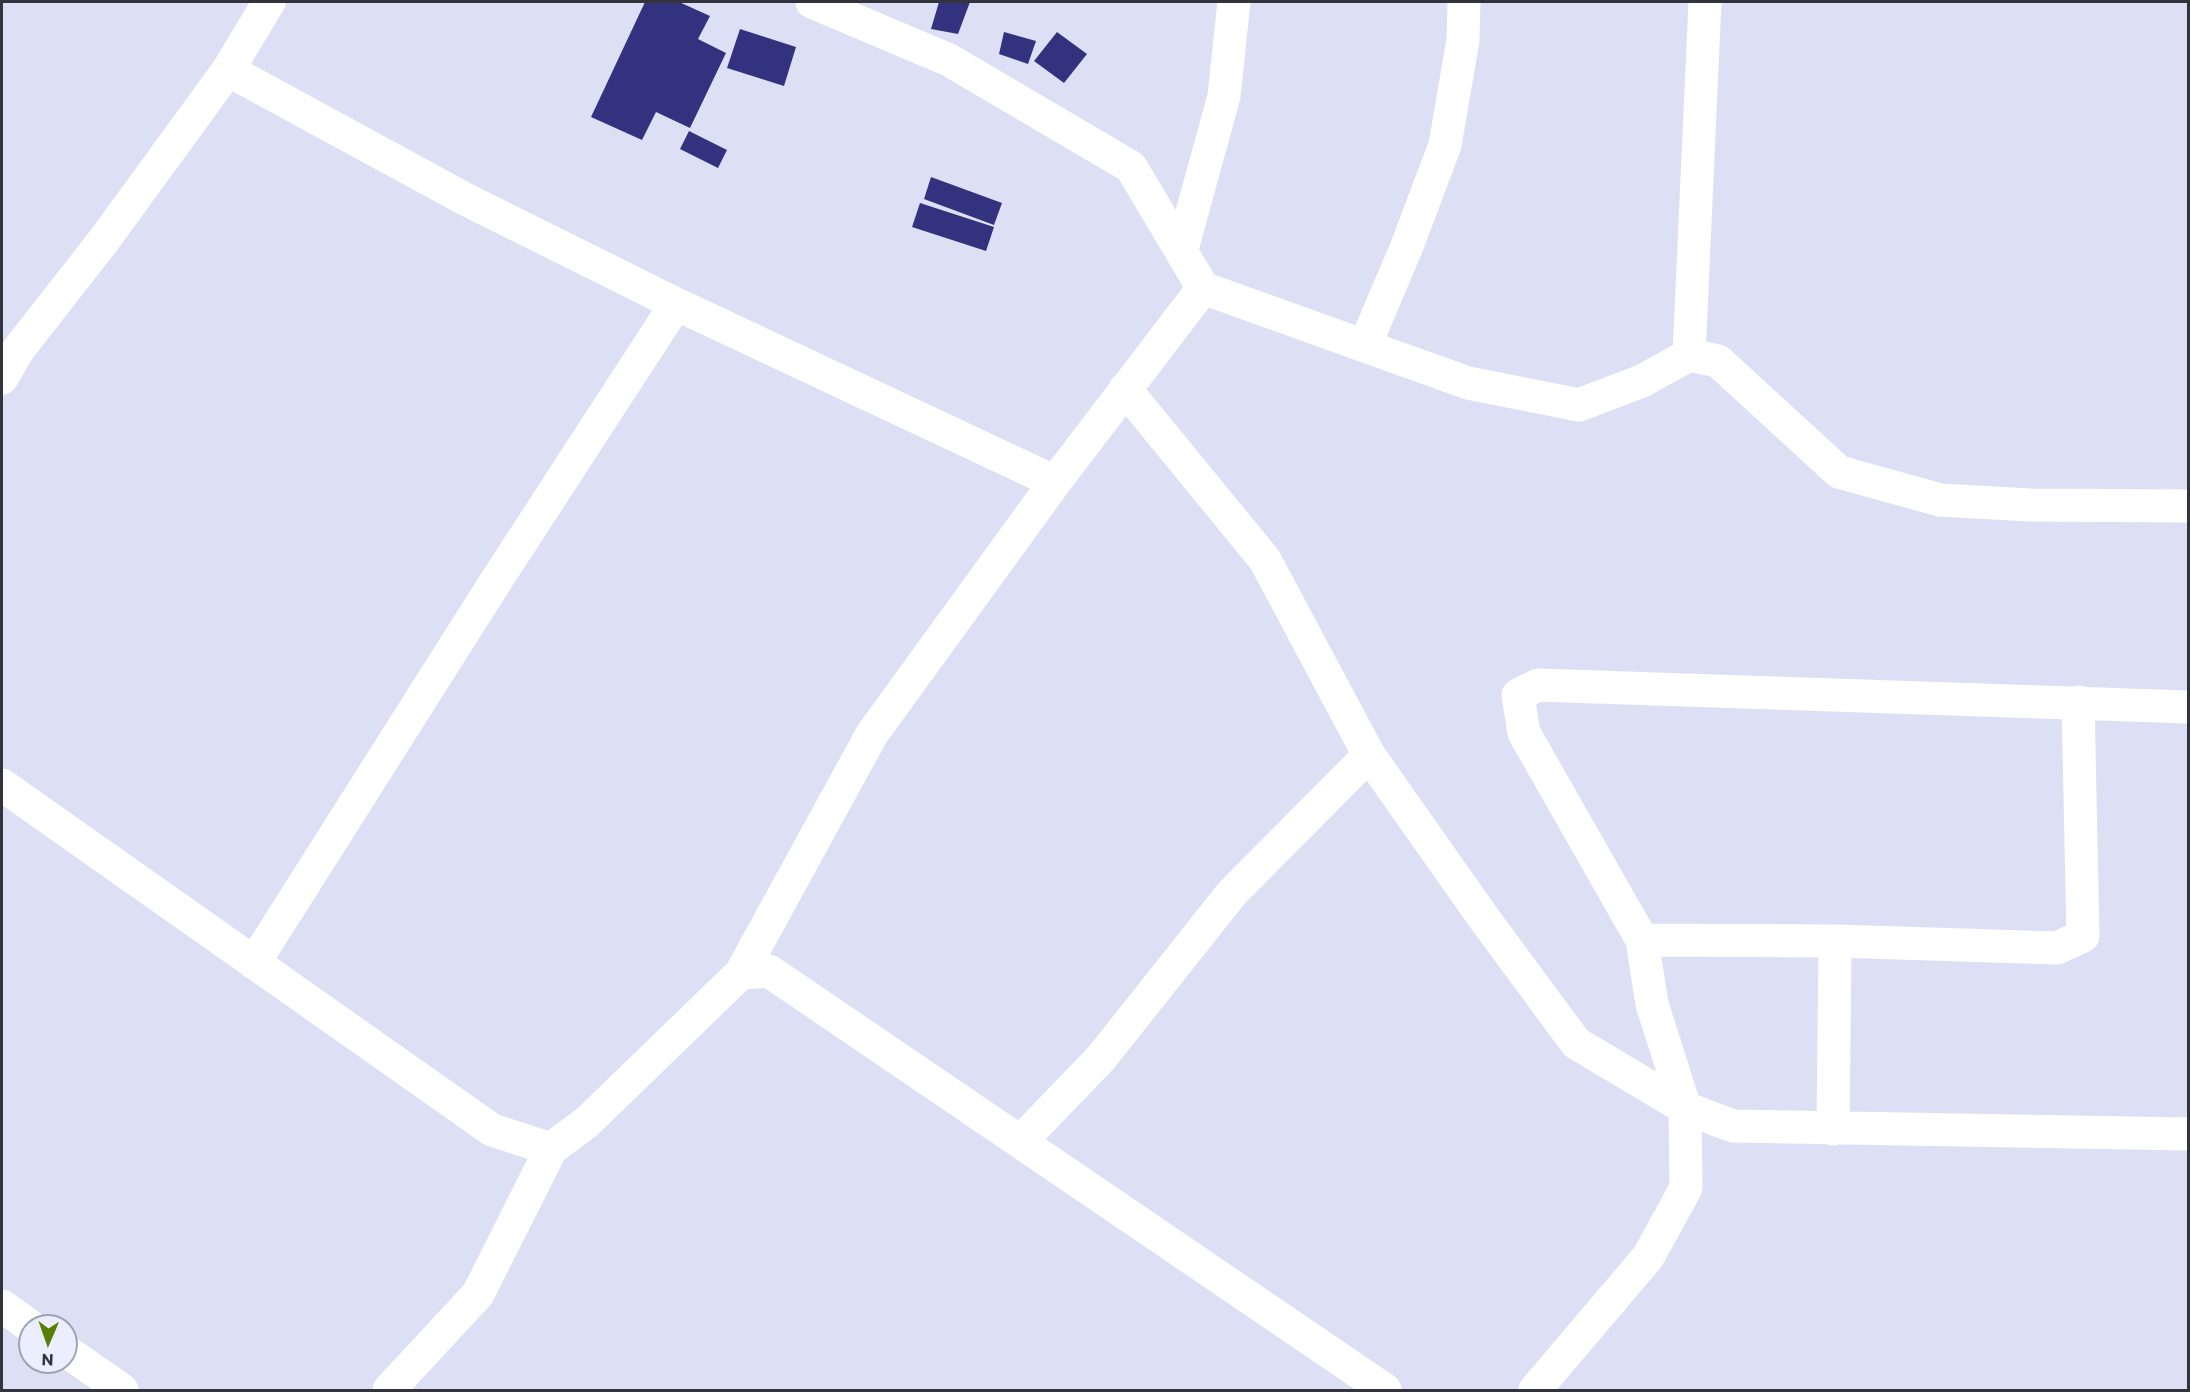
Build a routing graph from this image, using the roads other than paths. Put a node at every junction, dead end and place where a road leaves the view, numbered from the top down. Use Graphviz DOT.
graph roads {
  1 [pos="269,2"];
  2 [pos="812,2"];
  3 [pos="1233,2"];
  4 [pos="1464,2"];
  5 [pos="1705,2"];
  6 [pos="228,69"];
  7 [pos="1182,249"];
  8 [pos="1203,288"];
  9 [pos="676,304"];
  10 [pos="10,344"];
  11 [pos="1365,345"];
  12 [pos="1689,355"];
  13 [pos="2,378"];
  14 [pos="1125,389"];
  15 [pos="1055,482"];
  16 [pos="2188,506"];
  17 [pos="2078,702"];
  18 [pos="2188,707"];
  19 [pos="1370,755"];
  20 [pos="2,785"];
  21 [pos="1642,940"];
  22 [pos="1835,941"];
  23 [pos="254,963"];
  24 [pos="741,973"];
  25 [pos="1685,1108"];
  26 [pos="1833,1128"];
  27 [pos="2188,1134"];
  28 [pos="1021,1141"];
  29 [pos="550,1149"];
  30 [pos="2,1306"];
  31 [pos="18,1317"];
  32 [pos="78,1359"];
  33 [pos="122,1390"];
  34 [pos="388,1390"];
  35 [pos="1385,1390"];
  36 [pos="1535,1390"];
  1 -- 6 [label="street"];
  2 -- 7 [label="street"];
  3 -- 7 [label="street"];
  4 -- 11 [label="street"];
  5 -- 12 [label="street"];
  6 -- 9 [label="street"];
  6 -- 10 [label="street"];
  7 -- 8 [label="street"];
  8 -- 11 [label="street"];
  8 -- 14 [label="street"];
  9 -- 15 [label="street"];
  9 -- 23 [label="street"];
  10 -- 13 [label="street"];
  11 -- 12 [label="street"];
  12 -- 16 [label="street"];
  14 -- 15 [label="street"];
  14 -- 19 [label="street"];
  15 -- 24 [label="street"];
  17 -- 18 [label="street"];
  17 -- 21 [label="street"];
  17 -- 22 [label="street"];
  19 -- 25 [label="street"];
  19 -- 28 [label="street"];
  20 -- 23 [label="street"];
  21 -- 22 [label="street"];
  21 -- 25 [label="street"];
  22 -- 26 [label="street"];
  23 -- 29 [label="street"];
  24 -- 28 [label="street"];
  24 -- 29 [label="street"];
  25 -- 26 [label="street"];
  25 -- 36 [label="street"];
  26 -- 27 [label="street"];
  28 -- 35 [label="street"];
  29 -- 34 [label="street"];
  30 -- 31 [label="street"];
  32 -- 33 [label="street"];
}
